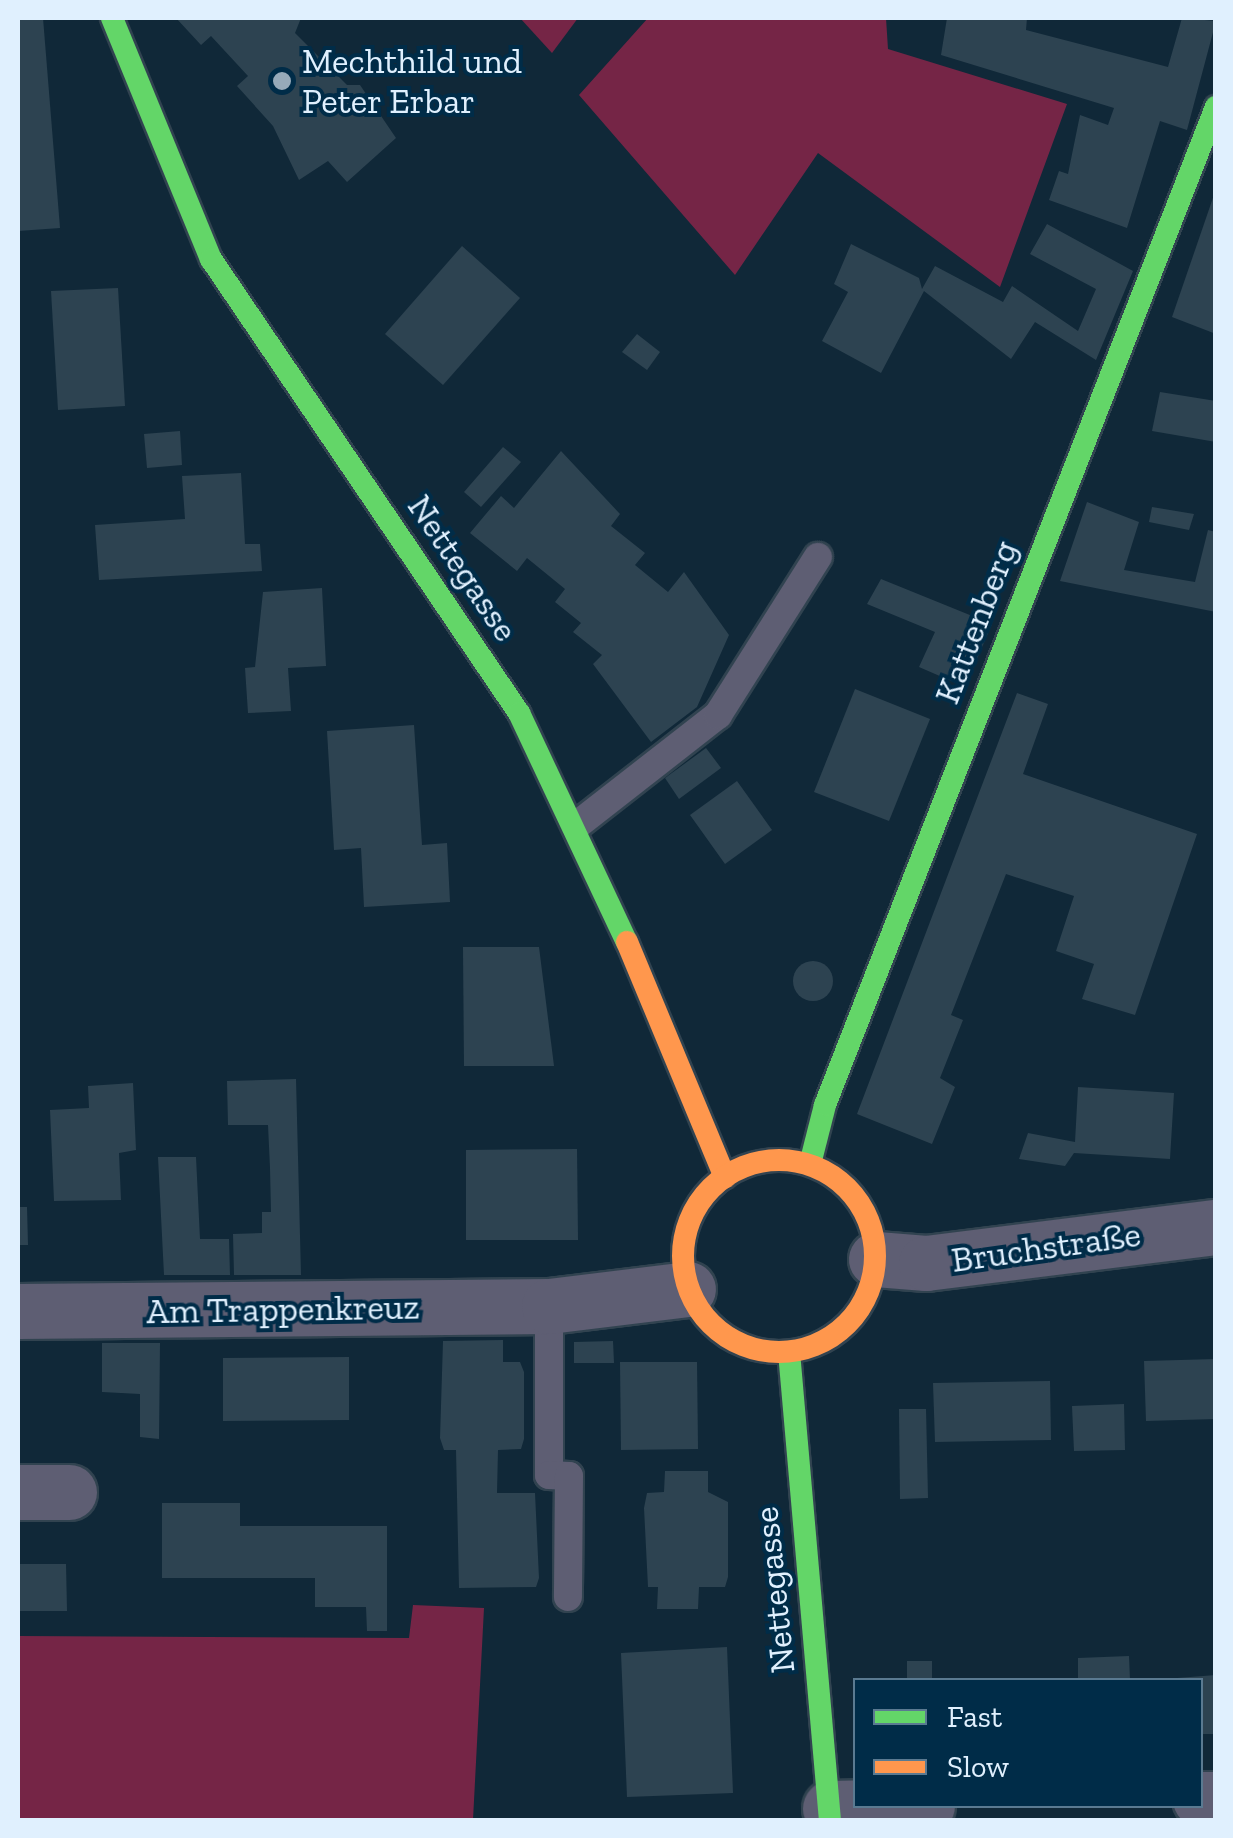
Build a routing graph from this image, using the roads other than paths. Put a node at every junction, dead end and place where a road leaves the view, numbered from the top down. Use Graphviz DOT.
graph roads {
  1 [pos="112,18"];
  2 [pos="1216,107"];
  3 [pos="818,557"];
  4 [pos="576,825"];
  5 [pos="810,1164"];
  6 [pos="724,1177"];
  7 [pos="1216,1226"];
  8 [pos="876,1259"];
  9 [pos="688,1289"];
  10 [pos="549,1306"];
  11 [pos="18,1310"];
  12 [pos="788,1352"];
  13 [pos="568,1597"];
  14 [pos="903,1808"];
  15 [pos="830,1814"];
  1 -- 4 [label="street, Nettegasse"];
  2 -- 5 [label="street, Kattenberg"];
  3 -- 4 [label="lane"];
  4 -- 6 [label="street, Nettegasse"];
  5 -- 6 [label="street"];
  5 -- 8 [label="street"];
  6 -- 9 [label="street"];
  7 -- 8 [label="street, Bruchstraße"];
  8 -- 12 [label="street"];
  9 -- 10 [label="street, Am Trappenkreuz"];
  9 -- 12 [label="street"];
  10 -- 11 [label="street, Am Trappenkreuz"];
  10 -- 13 [label="lane"];
  12 -- 15 [label="street, Nettegasse"];
  14 -- 15 [label="street"];
}
